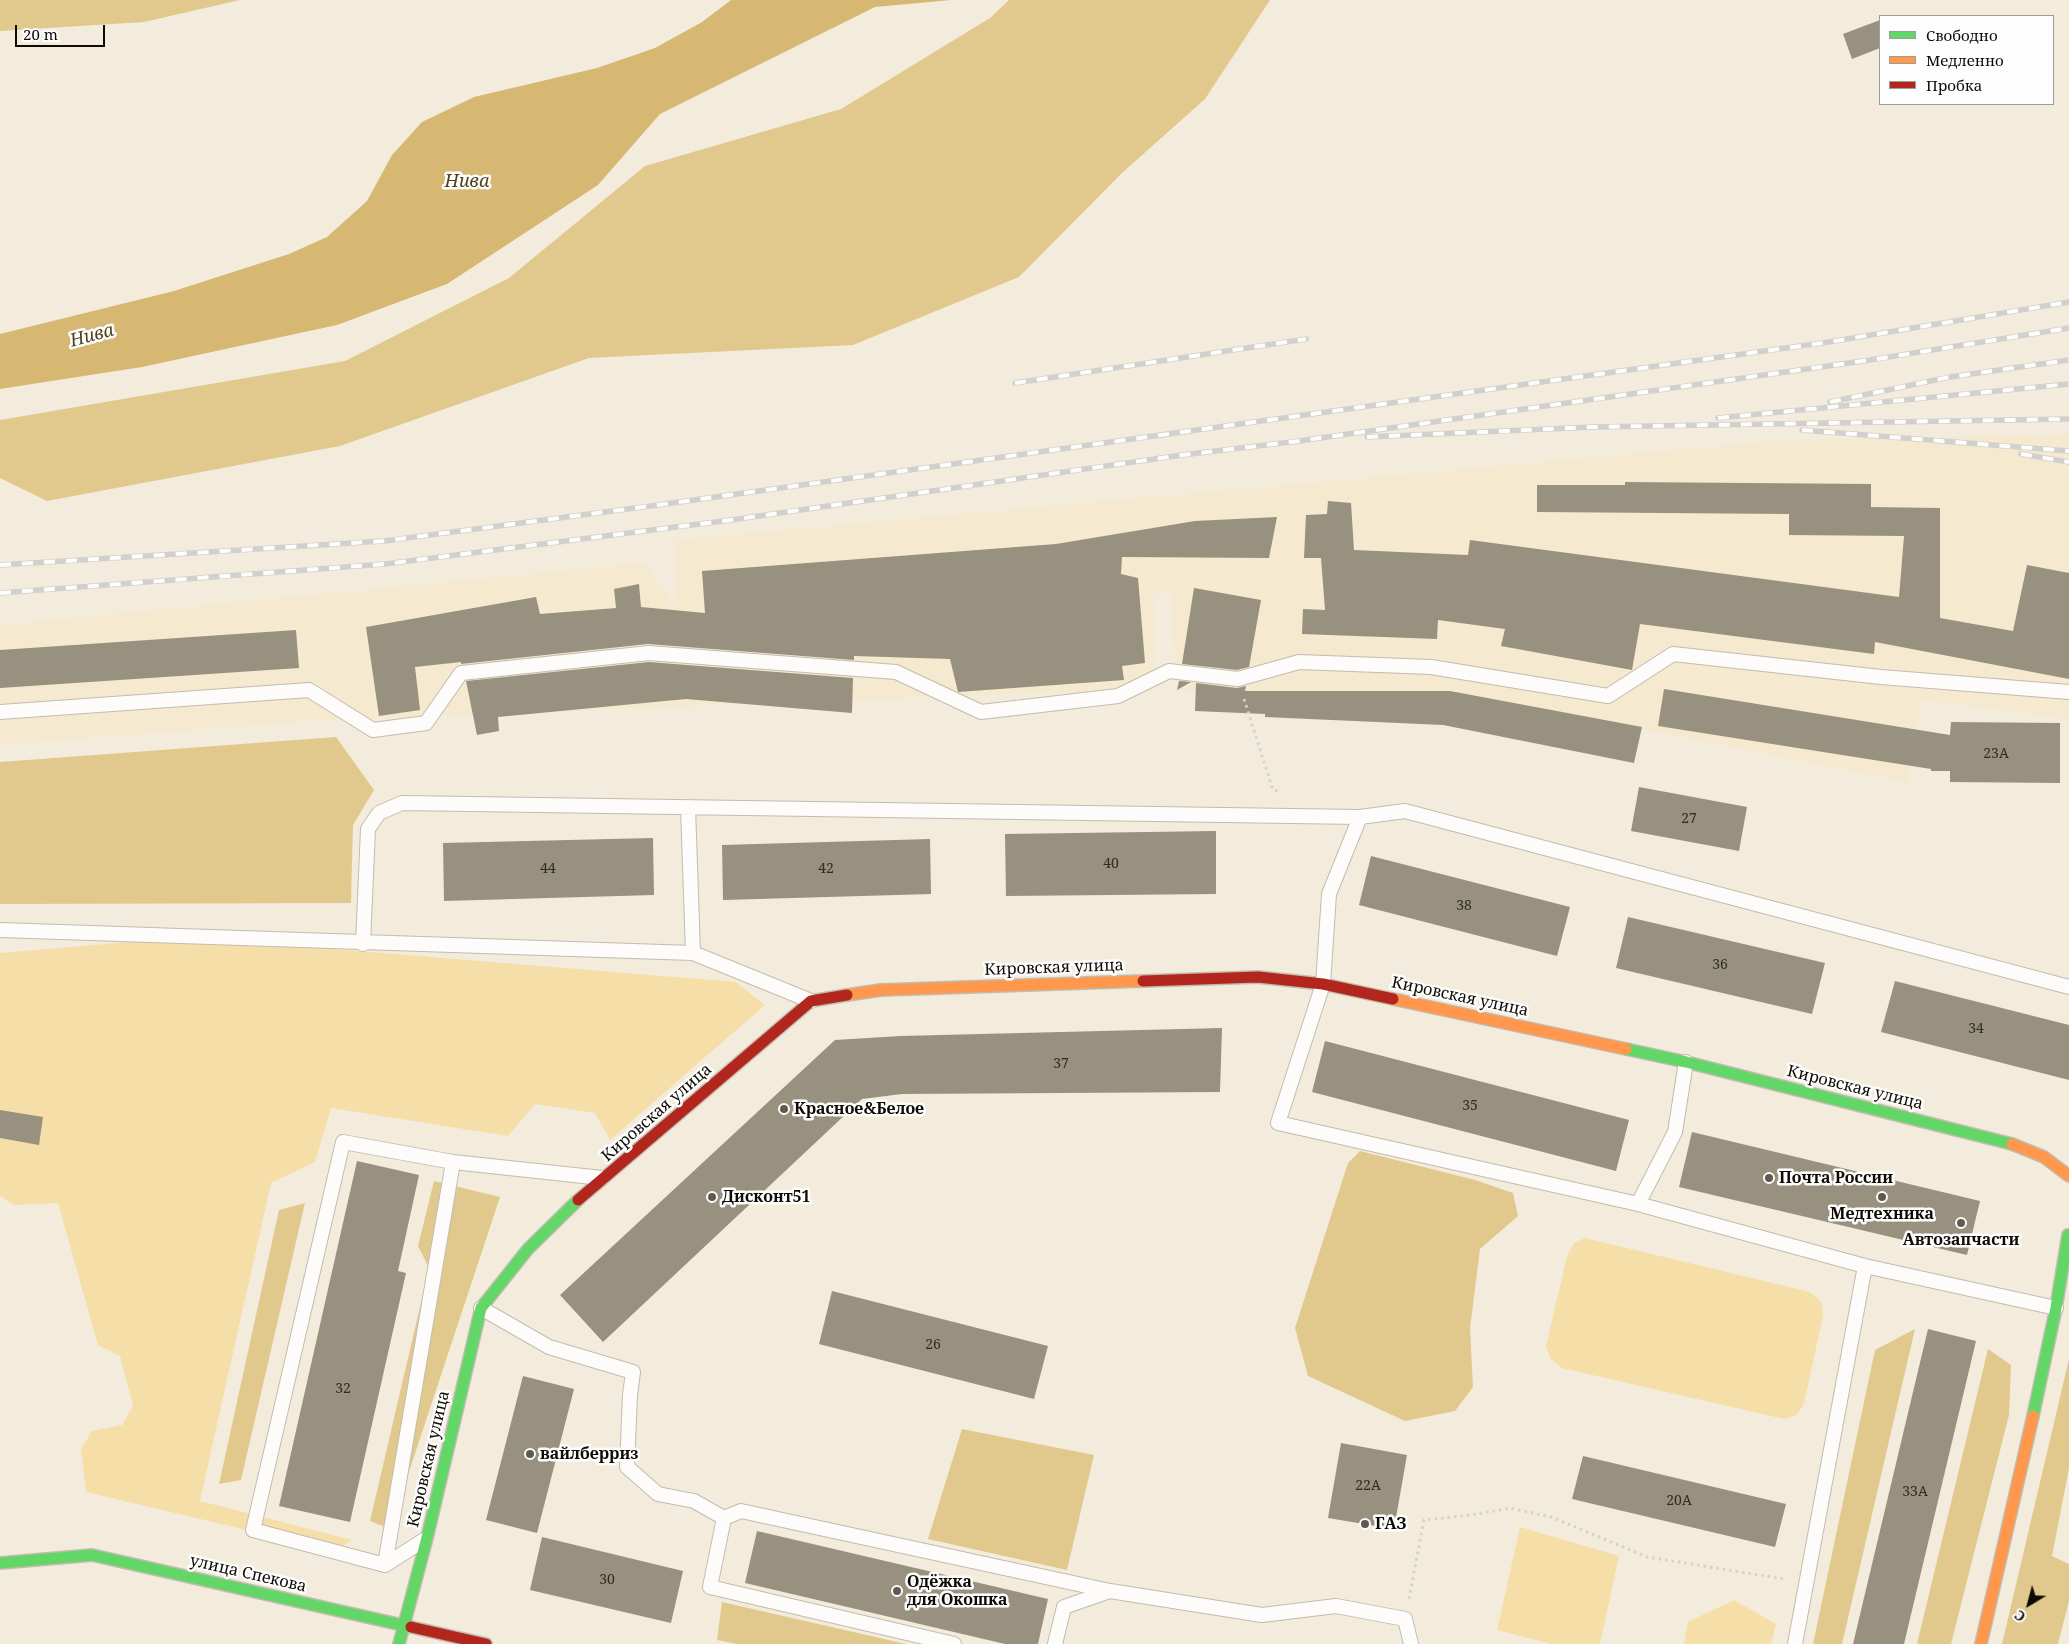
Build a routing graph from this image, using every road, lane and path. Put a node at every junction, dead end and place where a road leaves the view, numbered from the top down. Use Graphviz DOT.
graph roads {
  1 [pos="1238,679"];
  2 [pos="2069,692"];
  3 [pos="0,712"];
  4 [pos="1282,792"];
  5 [pos="688,807"];
  6 [pos="1360,817"];
  7 [pos="0,930"];
  8 [pos="363,944"];
  9 [pos="693,953"];
  10 [pos="1323,984"];
  11 [pos="2069,987"];
  12 [pos="811,1001"];
  13 [pos="1686,1062"];
  14 [pos="453,1162"];
  15 [pos="2069,1176"];
  16 [pos="606,1179"];
  17 [pos="1638,1204"];
  18 [pos="2068,1235"];
  19 [pos="1865,1266"];
  20 [pos="481,1308"];
  21 [pos="2056,1308"];
  22 [pos="724,1518"];
  23 [pos="427,1538"];
  24 [pos="1814,1550"];
  25 [pos="0,1563"];
  26 [pos="385,1565"];
  27 [pos="1110,1591"];
  28 [pos="1405,1619"];
  29 [pos="405,1625"];
  30 [pos="399,1644"];
  31 [pos="486,1644"];
  32 [pos="954,1644"];
  33 [pos="1055,1644"];
  34 [pos="1411,1644"];
  35 [pos="1795,1644"];
  36 [pos="1981,1644"];
  1 -- 2 [label="lane"];
  1 -- 3 [label="lane"];
  1 -- 4 [label="path"];
  5 -- 6 [label="lane"];
  5 -- 8 [label="lane"];
  5 -- 9 [label="lane"];
  6 -- 10 [label="lane"];
  6 -- 11 [label="lane"];
  7 -- 8 [label="lane"];
  8 -- 9 [label="lane"];
  9 -- 12 [label="lane"];
  10 -- 12 [label="street, Кировская улица"];
  10 -- 13 [label="street, Кировская улица"];
  10 -- 17 [label="lane"];
  12 -- 16 [label="street, Кировская улица"];
  13 -- 15 [label="street, Кировская улица"];
  13 -- 17 [label="lane"];
  14 -- 16 [label="lane"];
  14 -- 26 [label="lane"];
  14 -- 26 [label="lane"];
  16 -- 20 [label="street, Кировская улица"];
  17 -- 19 [label="lane"];
  18 -- 21 [label="street"];
  19 -- 21 [label="lane"];
  19 -- 24 [label="lane"];
  20 -- 22 [label="lane"];
  20 -- 23 [label="street, Кировская улица"];
  21 -- 36 [label="street"];
  22 -- 27 [label="lane"];
  22 -- 32 [label="lane"];
  23 -- 26 [label="lane"];
  23 -- 29 [label="street, Кировская улица"];
  24 -- 28 [label="path"];
  24 -- 35 [label="lane"];
  25 -- 29 [label="street, улица Спекова"];
  27 -- 28 [label="lane"];
  27 -- 33 [label="lane"];
  28 -- 34 [label="lane"];
  29 -- 30 [label="street, Кировская улица"];
  29 -- 31 [label="street, улица Спекова"];
}
